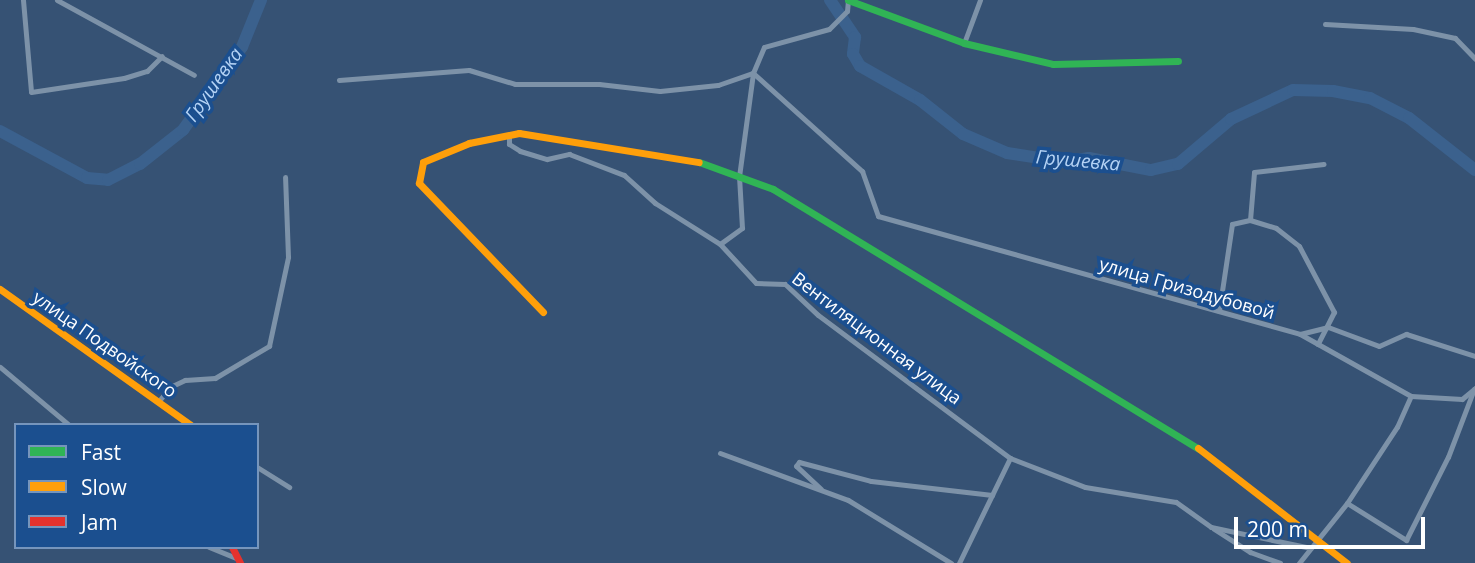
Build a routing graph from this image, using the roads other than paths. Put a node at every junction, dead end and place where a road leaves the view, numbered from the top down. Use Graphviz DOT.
graph roads {
  1 [pos="23,0"];
  2 [pos="57,0"];
  3 [pos="848,0"];
  4 [pos="980,0"];
  5 [pos="1325,24"];
  6 [pos="964,43"];
  7 [pos="162,56"];
  8 [pos="1475,59"];
  9 [pos="1178,61"];
  10 [pos="753,73"];
  11 [pos="194,75"];
  12 [pos="339,80"];
  13 [pos="509,135"];
  14 [pos="1324,164"];
  15 [pos="740,176"];
  16 [pos="285,177"];
  17 [pos="1250,220"];
  18 [pos="720,244"];
  19 [pos="0,289"];
  20 [pos="1219,311"];
  21 [pos="543,312"];
  22 [pos="1328,327"];
  23 [pos="1300,334"];
  24 [pos="1318,344"];
  25 [pos="1475,356"];
  26 [pos="0,367"];
  27 [pos="1475,388"];
  28 [pos="1411,396"];
  29 [pos="158,401"];
  30 [pos="67,423"];
  31 [pos="188,423"];
  32 [pos="720,453"];
  33 [pos="1010,458"];
  34 [pos="259,468"];
  35 [pos="289,487"];
  36 [pos="822,490"];
  37 [pos="992,495"];
  38 [pos="1348,503"];
  39 [pos="1211,527"];
  40 [pos="1320,539"];
  41 [pos="1311,548"];
  42 [pos="213,549"];
  43 [pos="238,561"];
  44 [pos="951,563"];
  45 [pos="959,563"];
  46 [pos="1280,563"];
  47 [pos="1299,563"];
  48 [pos="1347,563"];
  1 -- 7 [label="street"];
  2 -- 7 [label="street"];
  3 -- 6 [label="street"];
  3 -- 10 [label="street"];
  4 -- 6 [label="street"];
  5 -- 8 [label="street"];
  6 -- 9 [label="street"];
  7 -- 11 [label="street"];
  10 -- 12 [label="street"];
  10 -- 15 [label="street"];
  10 -- 20 [label="street, улица Гризодубовой"];
  13 -- 15 [label="street"];
  13 -- 18 [label="street, Вентиляционная улица"];
  13 -- 21 [label="street"];
  14 -- 17 [label="street"];
  15 -- 18 [label="street"];
  15 -- 40 [label="street"];
  16 -- 29 [label="street"];
  17 -- 20 [label="street"];
  17 -- 22 [label="street"];
  18 -- 33 [label="street, Вентиляционная улица"];
  19 -- 29 [label="street, улица Подвойского"];
  20 -- 23 [label="street, улица Гризодубовой"];
  22 -- 23 [label="street"];
  22 -- 24 [label="street"];
  22 -- 25 [label="street"];
  23 -- 24 [label="street, улица Гризодубовой"];
  24 -- 28 [label="street, улица Гризодубовой"];
  26 -- 30 [label="street"];
  27 -- 28 [label="street, улица Гризодубовой"];
  27 -- 38 [label="street"];
  28 -- 38 [label="street"];
  29 -- 31 [label="street, улица Подвойского"];
  32 -- 36 [label="street"];
  33 -- 37 [label="street"];
  33 -- 39 [label="street, Вентиляционная улица"];
  34 -- 35 [label="street"];
  36 -- 37 [label="street"];
  36 -- 44 [label="street"];
  37 -- 45 [label="street"];
  38 -- 40 [label="street"];
  39 -- 41 [label="street, Вентиляционная улица"];
  39 -- 46 [label="street, Вентиляционная улица"];
  40 -- 41 [label="street"];
  40 -- 48 [label="street"];
  41 -- 47 [label="street"];
  42 -- 43 [label="street"];
}
